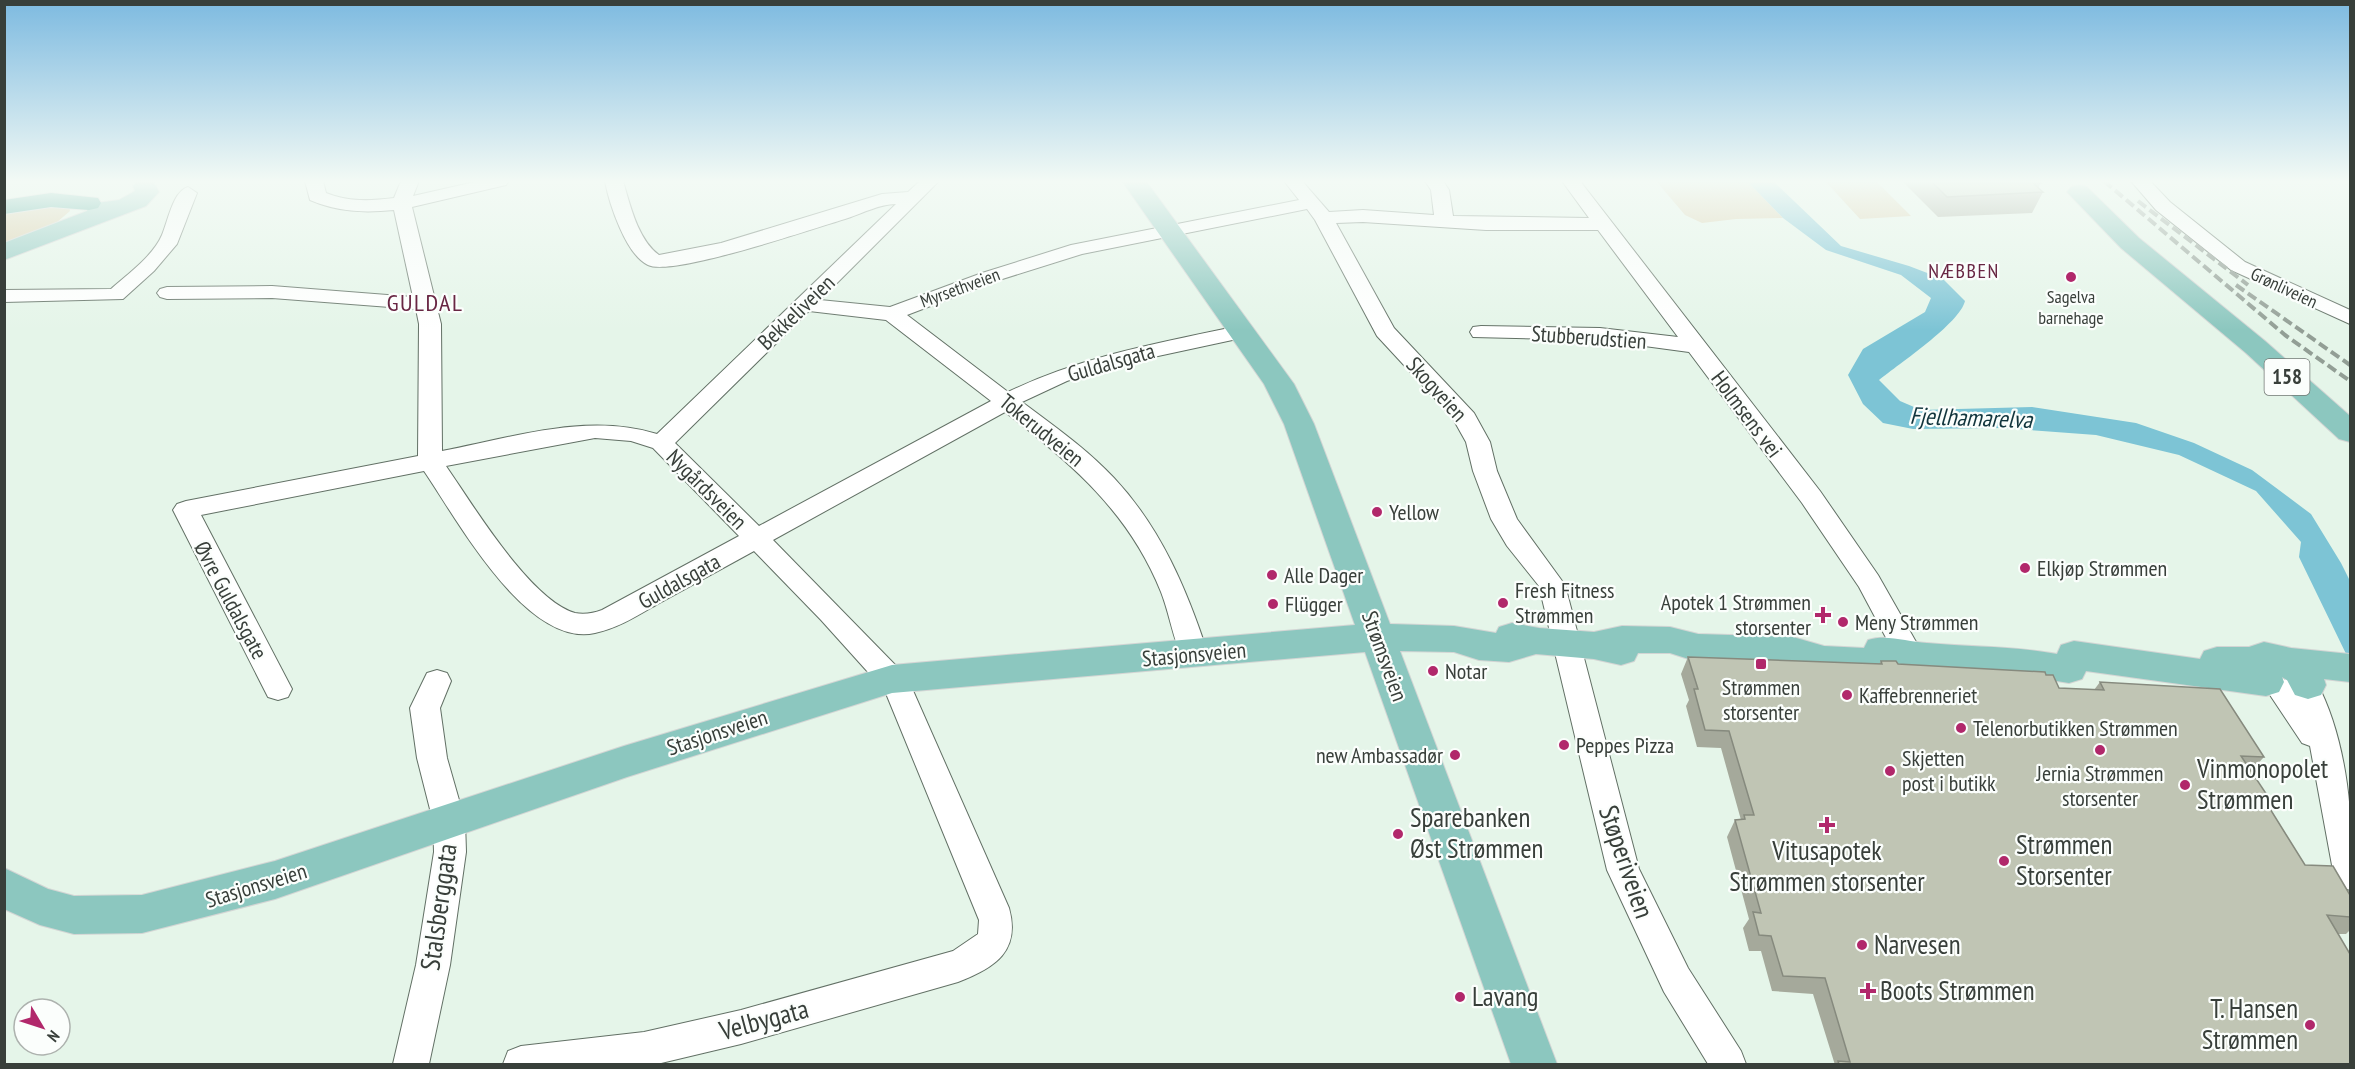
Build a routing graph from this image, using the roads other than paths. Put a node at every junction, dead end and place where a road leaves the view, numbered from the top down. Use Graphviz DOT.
graph roads {
  1 [pos="51,231"];
  2 [pos="53,231"];
  3 [pos="174,231"];
  4 [pos="409,231"];
  5 [pos="632,231"];
  6 [pos="780,231"];
  7 [pos="878,231"];
  8 [pos="1167,231"];
  9 [pos="1172,231"];
  10 [pos="1329,231"];
  11 [pos="1608,231"];
  12 [pos="2117,231"];
  13 [pos="2194,231"];
  14 [pos="44,236"];
  15 [pos="4,252"];
  16 [pos="167,293"];
  17 [pos="4,296"];
  18 [pos="425,301"];
  19 [pos="804,304"];
  20 [pos="892,314"];
  21 [pos="2350,318"];
  22 [pos="1243,331"];
  23 [pos="1481,332"];
  24 [pos="1697,346"];
  25 [pos="1007,402"];
  26 [pos="2350,432"];
  27 [pos="661,443"];
  28 [pos="430,461"];
  29 [pos="186,510"];
  30 [pos="756,538"];
  31 [pos="1379,638"];
  32 [pos="1566,643"];
  33 [pos="1194,654"];
  34 [pos="1906,656"];
  35 [pos="2309,677"];
  36 [pos="892,679"];
  37 [pos="437,681"];
  38 [pos="278,689"];
  39 [pos="449,821"];
  40 [pos="2350,876"];
  41 [pos="4,887"];
  42 [pos="994,941"];
  43 [pos="411,1065"];
  44 [pos="521,1065"];
  45 [pos="1534,1065"];
  46 [pos="1728,1065"];
  1 -- 14 [label="main road"];
  2 -- 14 [label="main road"];
  3 -- 17 [label="street"];
  4 -- 18 [label="street"];
  5 -- 6 [label="street"];
  7 -- 19 [label="street, Bekkeliveien"];
  8 -- 20 [label="street, Myrsethveien"];
  9 -- 22 [label="main road, Strømsveien"];
  10 -- 32 [label="street, Skogveien"];
  11 -- 24 [label="street, Holmsens vei"];
  12 -- 26 [label="main road, 158"];
  13 -- 21 [label="street, Grønliveien"];
  14 -- 15 [label="main road"];
  16 -- 18 [label="street"];
  18 -- 28 [label="street"];
  19 -- 20 [label="street"];
  19 -- 27 [label="street, Bekkeliveien"];
  20 -- 25 [label="street, Tokerudveien"];
  22 -- 25 [label="street, Guldalsgata"];
  22 -- 31 [label="main road, Strømsveien"];
  23 -- 24 [label="street, Stubberudstien"];
  24 -- 34 [label="street, Holmsens vei"];
  25 -- 30 [label="street, Guldalsgata"];
  25 -- 33 [label="street, Tokerudveien"];
  27 -- 28 [label="street, Nygårdsveien"];
  27 -- 30 [label="street, Nygårdsveien"];
  28 -- 29 [label="street, Nygårdsveien"];
  28 -- 30 [label="street, Guldalsgata"];
  29 -- 38 [label="street, Øvre Guldalsgate"];
  30 -- 36 [label="street, Nygårdsveien"];
  31 -- 32 [label="main road, Stasjonsveien"];
  31 -- 33 [label="main road, Stasjonsveien"];
  31 -- 45 [label="main road, Strømsveien"];
  32 -- 34 [label="main road, Stasjonsveien"];
  32 -- 46 [label="street, Støperiveien"];
  33 -- 36 [label="main road, Stasjonsveien"];
  34 -- 35 [label="main road, Stasjonsveien"];
  35 -- 40 [label="street"];
  36 -- 39 [label="main road, Stasjonsveien"];
  36 -- 42 [label="street, Nygårdsveien"];
  37 -- 39 [label="street, Stalsberggata"];
  39 -- 41 [label="main road, Stasjonsveien"];
  39 -- 43 [label="street, Stalsberggata"];
  42 -- 44 [label="street, Velbygata"];
}
